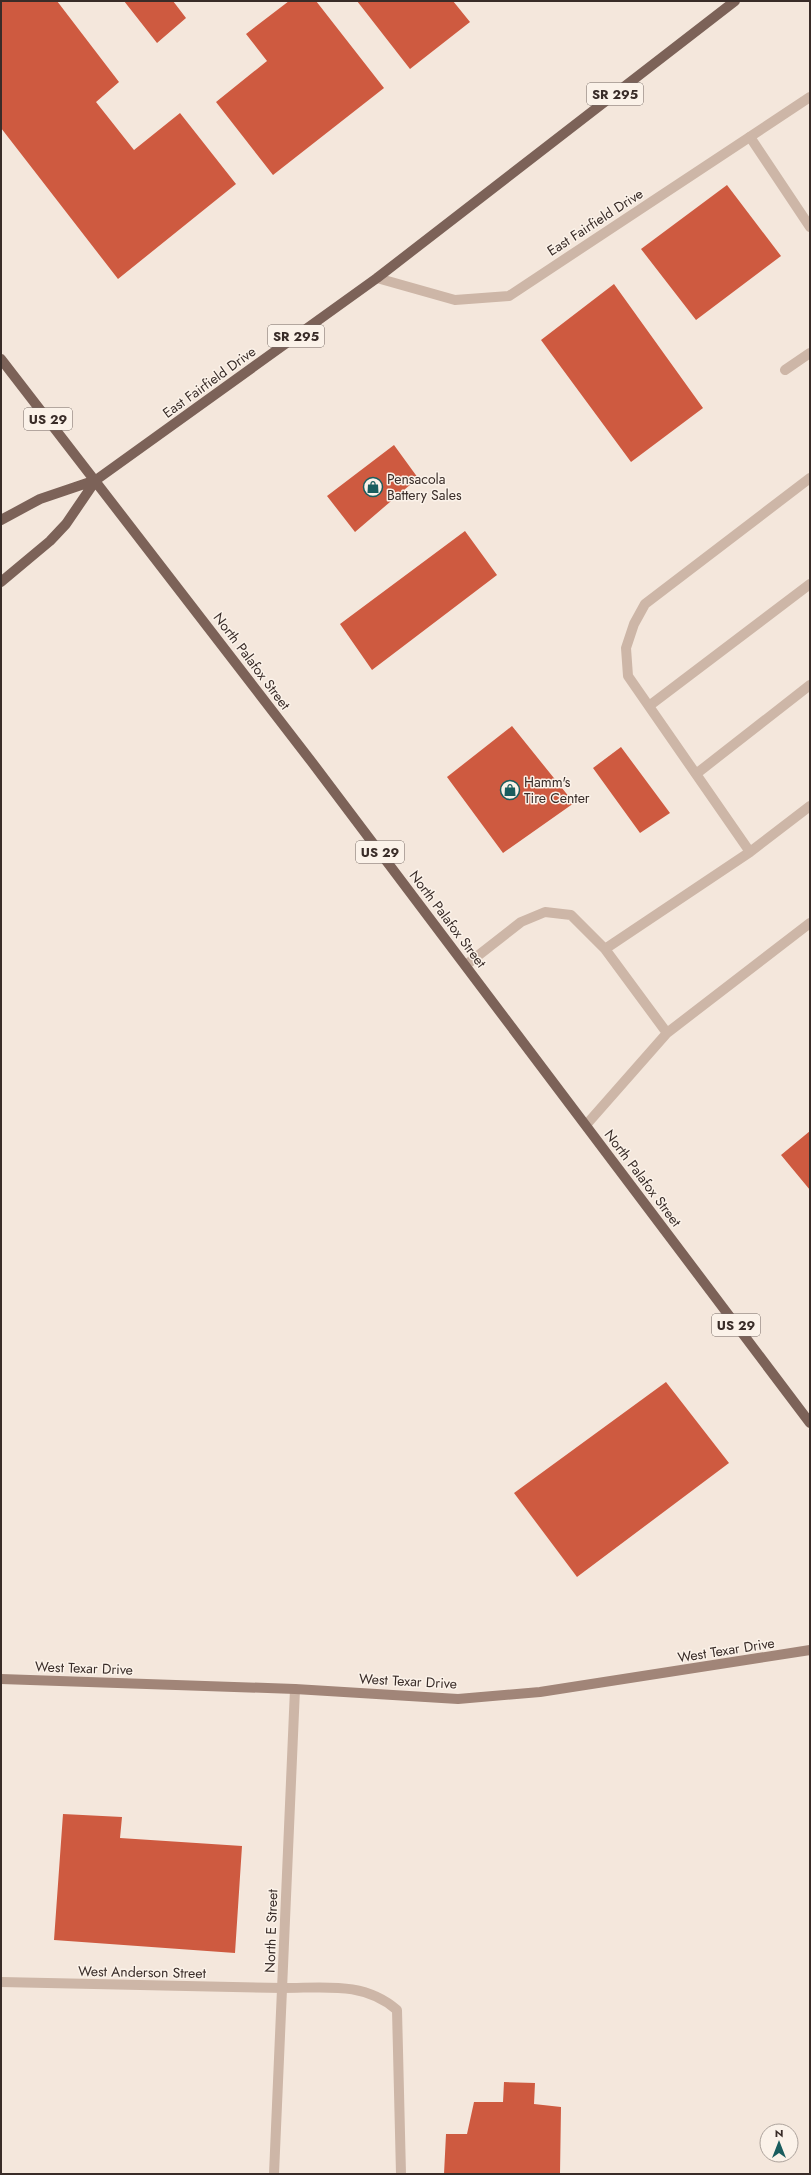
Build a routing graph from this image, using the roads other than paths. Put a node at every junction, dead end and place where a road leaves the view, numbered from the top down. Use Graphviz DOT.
graph roads {
  1 [pos="735,1"];
  2 [pos="810,97"];
  3 [pos="750,137"];
  4 [pos="810,227"];
  5 [pos="377,278"];
  6 [pos="810,353"];
  7 [pos="1,359"];
  8 [pos="785,370"];
  9 [pos="810,478"];
  10 [pos="96,480"];
  11 [pos="1,520"];
  12 [pos="1,582"];
  13 [pos="810,584"];
  14 [pos="810,685"];
  15 [pos="649,706"];
  16 [pos="696,774"];
  17 [pos="810,806"];
  18 [pos="750,852"];
  19 [pos="810,923"];
  20 [pos="605,949"];
  21 [pos="466,966"];
  22 [pos="667,1033"];
  23 [pos="586,1125"];
  24 [pos="810,1423"];
  25 [pos="810,1650"];
  26 [pos="1,1679"];
  27 [pos="295,1689"];
  28 [pos="1,1982"];
  29 [pos="283,1988"];
  30 [pos="274,2174"];
  31 [pos="401,2174"];
  1 -- 5 [label="main road, East Fairfield Drive / SR 295"];
  2 -- 3 [label="street, East Fairfield Drive"];
  3 -- 4 [label="street"];
  3 -- 5 [label="street, East Fairfield Drive"];
  5 -- 10 [label="main road, East Fairfield Drive / SR 295"];
  6 -- 8 [label="street"];
  7 -- 10 [label="main road, North Palafox Street / US 29"];
  9 -- 15 [label="street"];
  10 -- 11 [label="main road, SR 295"];
  10 -- 12 [label="main road, SR 295"];
  10 -- 21 [label="main road, North Palafox Street / US 29"];
  13 -- 15 [label="street"];
  14 -- 16 [label="street"];
  15 -- 16 [label="street"];
  16 -- 18 [label="street"];
  17 -- 18 [label="street"];
  18 -- 20 [label="street"];
  19 -- 22 [label="street"];
  20 -- 21 [label="street"];
  20 -- 22 [label="street"];
  21 -- 23 [label="main road, North Palafox Street / US 29"];
  22 -- 23 [label="street"];
  23 -- 24 [label="main road, North Palafox Street / US 29"];
  25 -- 27 [label="main road, West Texar Drive"];
  26 -- 27 [label="main road, West Texar Drive"];
  27 -- 29 [label="street, North E Street"];
  28 -- 29 [label="street, West Anderson Street"];
  29 -- 30 [label="street, North E Street"];
  29 -- 31 [label="street, West Anderson Street"];
}
